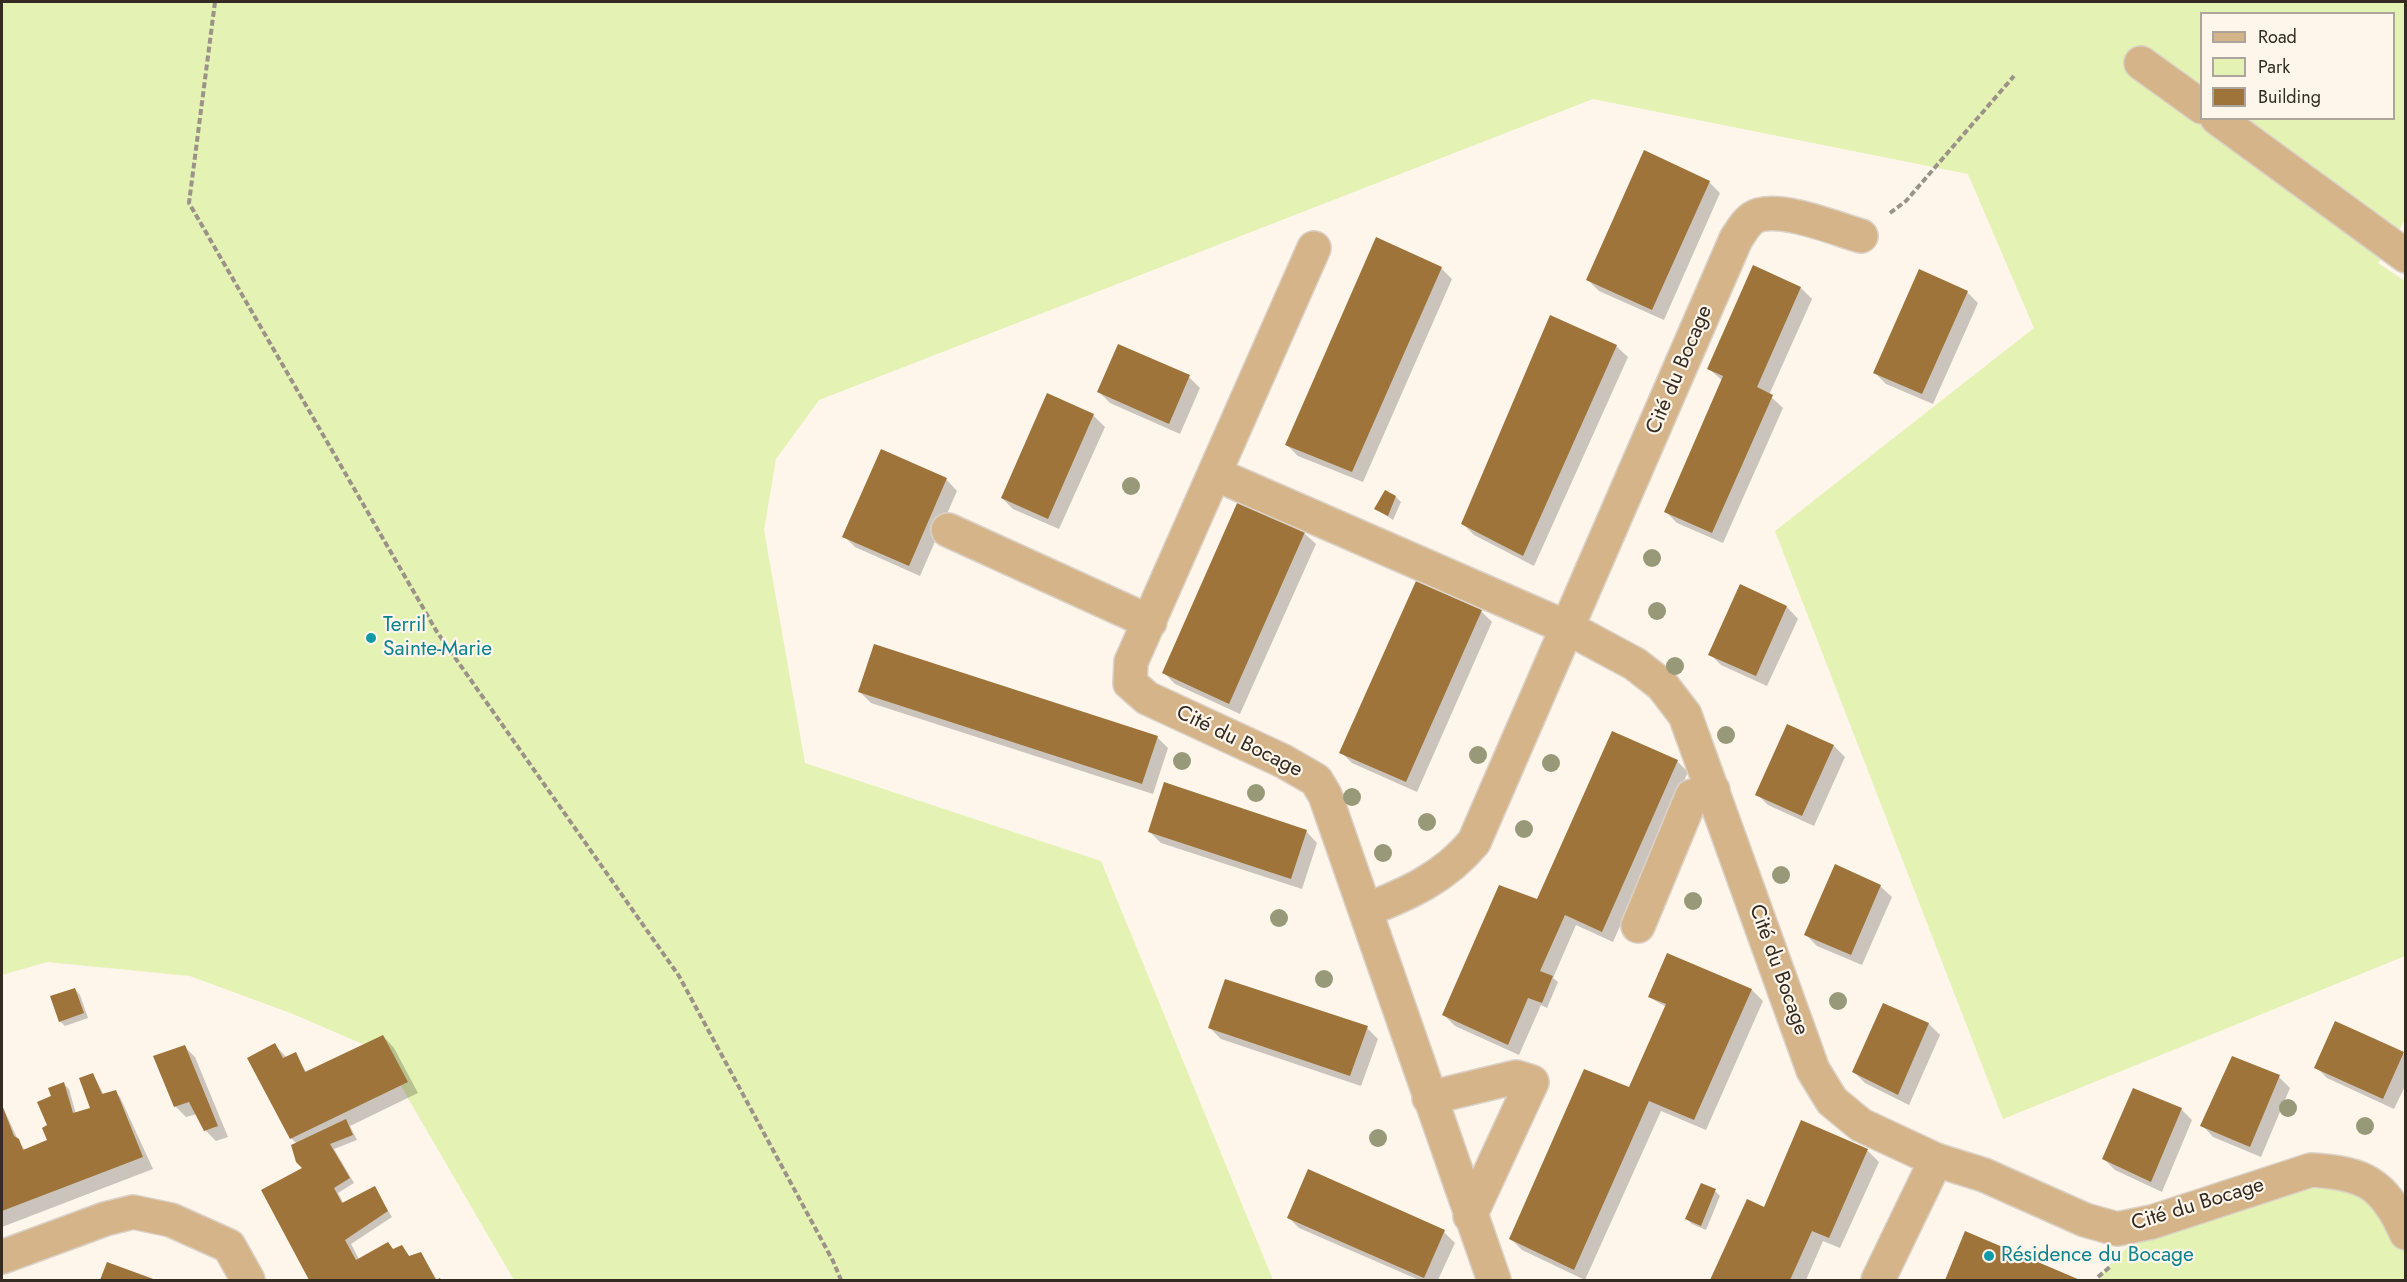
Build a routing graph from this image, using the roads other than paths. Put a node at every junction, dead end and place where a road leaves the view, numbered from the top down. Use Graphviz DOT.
graph roads {
  1 [pos="2141,63"];
  2 [pos="2200,106"];
  3 [pos="2220,120"];
  4 [pos="1861,236"];
  5 [pos="1314,248"];
  6 [pos="2406,256"];
  7 [pos="1215,474"];
  8 [pos="948,530"];
  9 [pos="1150,622"];
  10 [pos="1568,628"];
  11 [pos="1713,790"];
  12 [pos="1366,910"];
  13 [pos="1638,926"];
  14 [pos="1429,1098"];
  15 [pos="1936,1160"];
  16 [pos="1470,1216"];
  17 [pos="2406,1233"];
  18 [pos="2,1257"];
  19 [pos="248,1281"];
  20 [pos="1494,1281"];
  21 [pos="1878,1281"];
  1 -- 2 [label="street"];
  3 -- 6 [label="street"];
  4 -- 10 [label="street, Cité du Bocage"];
  5 -- 7 [label="street, Cité du Bocage"];
  7 -- 9 [label="street, Cité du Bocage"];
  7 -- 10 [label="street, Cité du Bocage"];
  8 -- 9 [label="street"];
  9 -- 12 [label="street, Cité du Bocage"];
  10 -- 11 [label="street, Cité du Bocage"];
  10 -- 12 [label="street, Cité du Bocage"];
  11 -- 13 [label="street"];
  11 -- 15 [label="street, Cité du Bocage"];
  12 -- 14 [label="street, Cité du Bocage"];
  14 -- 16 [label="street, Cité du Bocage"];
  14 -- 16 [label="street"];
  15 -- 17 [label="street, Cité du Bocage"];
  15 -- 21 [label="street"];
  16 -- 20 [label="street, Cité du Bocage"];
  18 -- 19 [label="street"];
}
